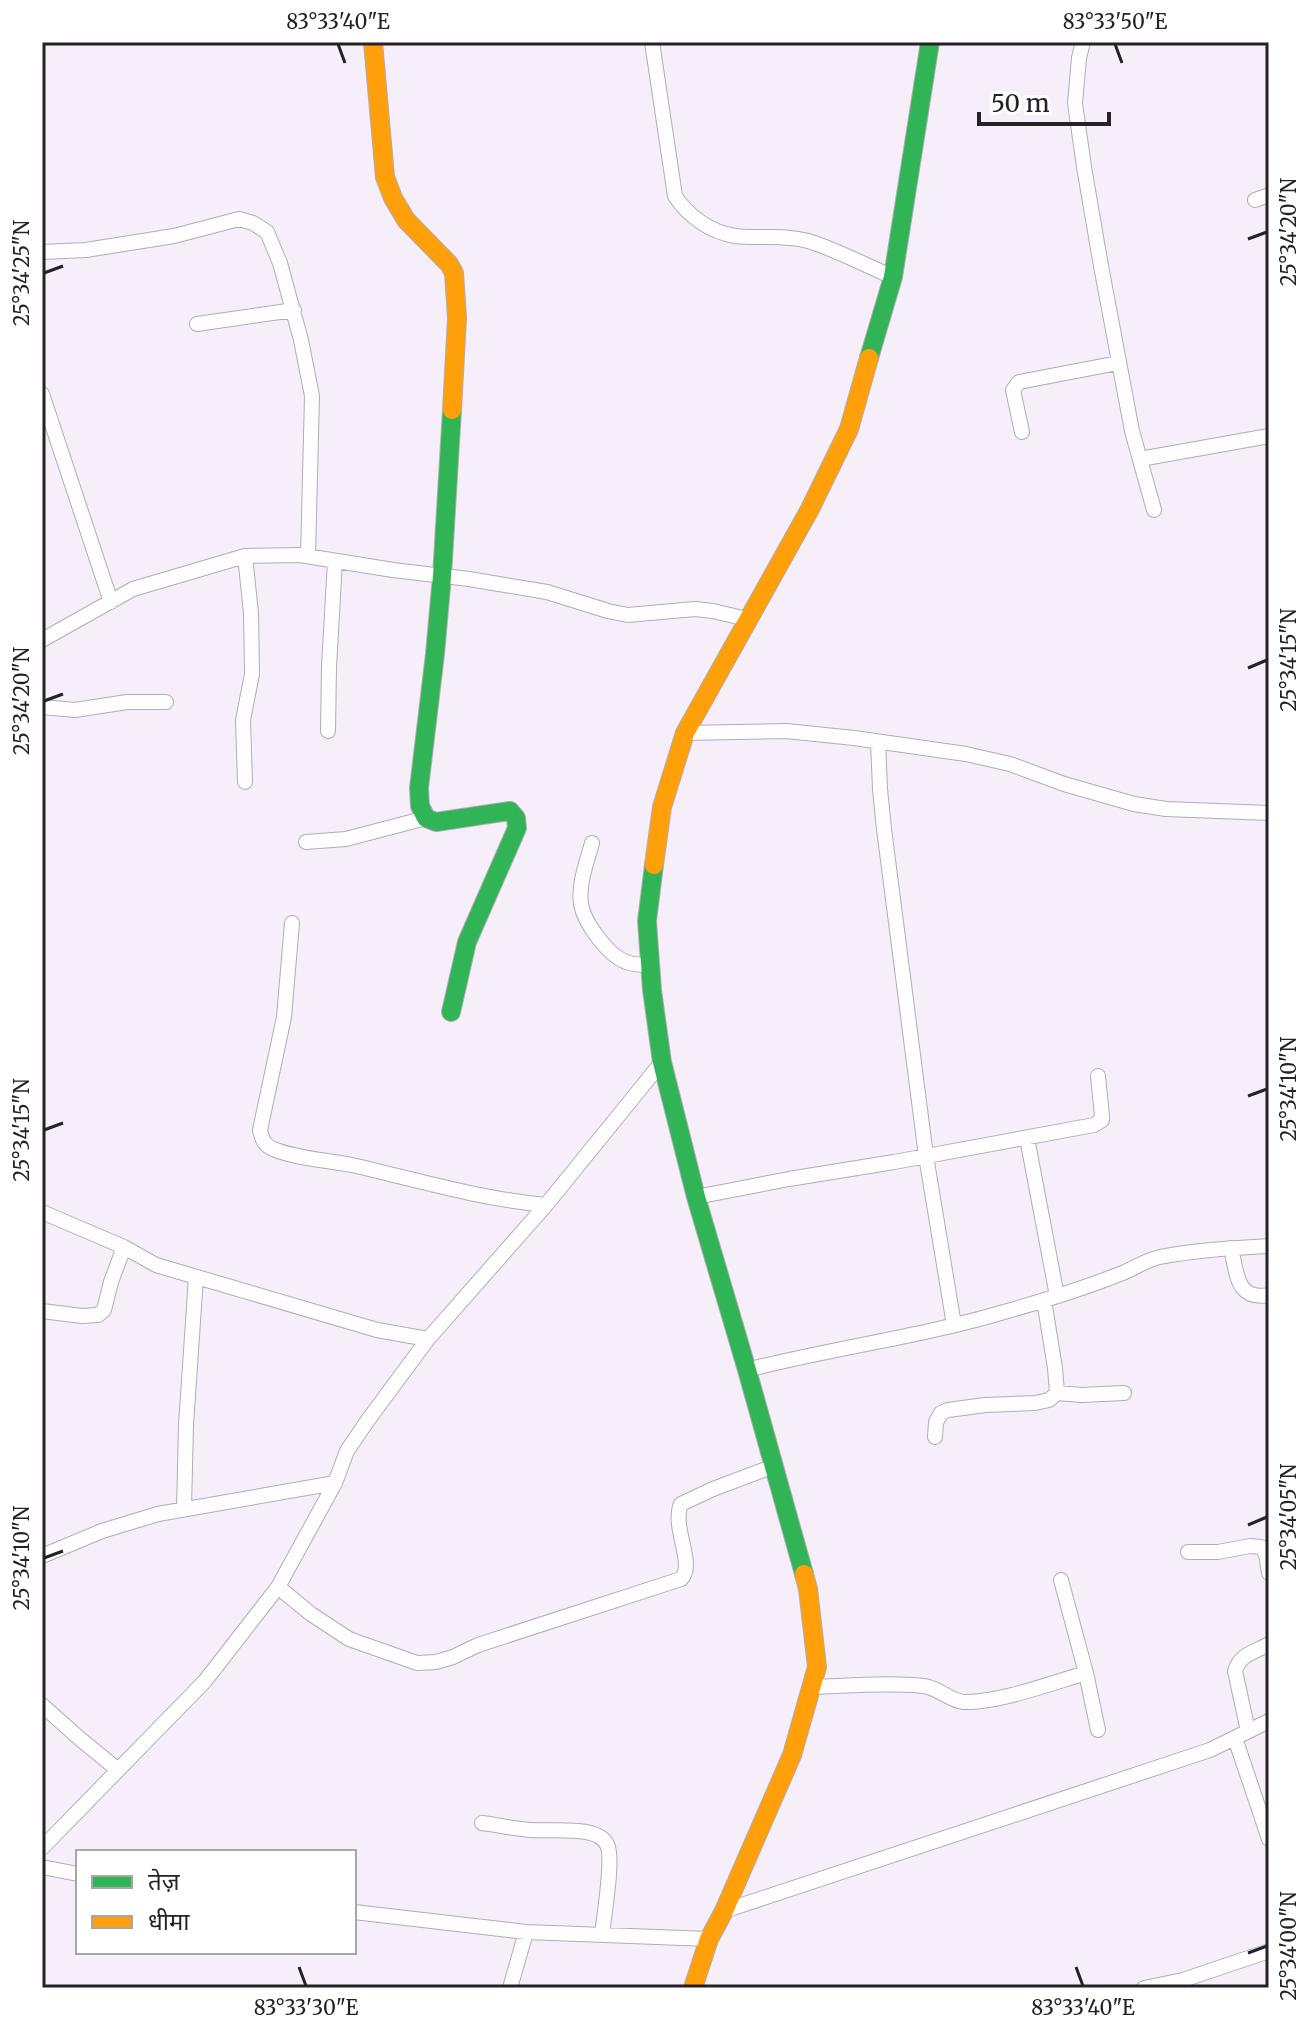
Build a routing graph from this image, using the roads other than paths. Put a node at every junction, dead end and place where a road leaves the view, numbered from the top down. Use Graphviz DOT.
graph roads {
  1 [pos="373,42"];
  2 [pos="652,42"];
  3 [pos="930,42"];
  4 [pos="1083,42"];
  5 [pos="42,252"];
  6 [pos="893,277"];
  7 [pos="294,310"];
  8 [pos="197,324"];
  9 [pos="1118,363"];
  10 [pos="42,394"];
  11 [pos="1022,432"];
  12 [pos="1269,436"];
  13 [pos="1140,459"];
  14 [pos="1154,510"];
  15 [pos="245,556"];
  16 [pos="308,556"];
  17 [pos="335,561"];
  18 [pos="442,576"];
  19 [pos="111,602"];
  20 [pos="747,619"];
  21 [pos="42,638"];
  22 [pos="166,702"];
  23 [pos="42,707"];
  24 [pos="328,731"];
  25 [pos="685,733"];
  26 [pos="878,742"];
  27 [pos="245,782"];
  28 [pos="1269,813"];
  29 [pos="426,818"];
  30 [pos="306,842"];
  31 [pos="592,843"];
  32 [pos="292,923"];
  33 [pos="651,965"];
  34 [pos="451,1012"];
  35 [pos="662,1062"];
  36 [pos="1098,1076"];
  37 [pos="1027,1138"];
  38 [pos="926,1156"];
  39 [pos="696,1197"];
  40 [pos="546,1205"];
  41 [pos="42,1212"];
  42 [pos="1269,1246"];
  43 [pos="124,1247"];
  44 [pos="1231,1248"];
  45 [pos="196,1277"];
  46 [pos="1269,1295"];
  47 [pos="1051,1298"];
  48 [pos="42,1311"];
  49 [pos="954,1325"];
  50 [pos="428,1339"];
  51 [pos="747,1370"];
  52 [pos="1057,1393"];
  53 [pos="1124,1393"];
  54 [pos="935,1437"];
  55 [pos="774,1466"];
  56 [pos="335,1483"];
  57 [pos="184,1509"];
  58 [pos="1188,1552"];
  59 [pos="42,1556"];
  60 [pos="1269,1573"];
  61 [pos="1061,1580"];
  62 [pos="278,1587"];
  63 [pos="1269,1644"];
  64 [pos="1086,1673"];
  65 [pos="812,1687"];
  66 [pos="42,1705"];
  67 [pos="1269,1721"];
  68 [pos="1098,1730"];
  69 [pos="1242,1734"];
  70 [pos="118,1770"];
  71 [pos="482,1823"];
  72 [pos="1269,1839"];
  73 [pos="42,1848"];
  74 [pos="42,1867"];
  75 [pos="76,1874"];
  76 [pos="724,1911"];
  77 [pos="356,1912"];
  78 [pos="526,1932"];
  79 [pos="602,1935"];
  80 [pos="709,1939"];
  81 [pos="1269,1951"];
  82 [pos="510,1988"];
  83 [pos="693,1988"];
  84 [pos="1144,1988"];
  1 -- 18 [label="main road"];
  2 -- 6 [label="street"];
  3 -- 6 [label="main road"];
  4 -- 9 [label="street"];
  5 -- 7 [label="street"];
  6 -- 20 [label="main road"];
  7 -- 8 [label="street"];
  7 -- 16 [label="street"];
  9 -- 11 [label="street"];
  9 -- 13 [label="street"];
  10 -- 19 [label="street"];
  12 -- 13 [label="street"];
  13 -- 14 [label="street"];
  15 -- 16 [label="street"];
  15 -- 19 [label="street"];
  15 -- 27 [label="street"];
  16 -- 17 [label="street"];
  17 -- 18 [label="street"];
  17 -- 24 [label="street"];
  18 -- 20 [label="street"];
  18 -- 29 [label="main road"];
  19 -- 21 [label="street"];
  20 -- 25 [label="main road"];
  22 -- 23 [label="street"];
  25 -- 26 [label="street"];
  25 -- 33 [label="main road"];
  26 -- 28 [label="street"];
  26 -- 38 [label="street"];
  29 -- 30 [label="street"];
  29 -- 34 [label="main road"];
  31 -- 33 [label="street"];
  32 -- 40 [label="street"];
  33 -- 35 [label="main road"];
  35 -- 39 [label="main road"];
  35 -- 40 [label="street"];
  36 -- 37 [label="street"];
  37 -- 38 [label="street"];
  37 -- 47 [label="street"];
  38 -- 39 [label="street"];
  38 -- 49 [label="street"];
  39 -- 51 [label="main road"];
  40 -- 50 [label="street"];
  41 -- 43 [label="street"];
  42 -- 44 [label="street"];
  43 -- 45 [label="street"];
  43 -- 48 [label="street"];
  44 -- 46 [label="street"];
  44 -- 47 [label="street"];
  45 -- 50 [label="street"];
  45 -- 57 [label="street"];
  47 -- 49 [label="street"];
  47 -- 52 [label="street"];
  49 -- 51 [label="street"];
  50 -- 56 [label="street"];
  51 -- 55 [label="main road"];
  52 -- 53 [label="street"];
  52 -- 54 [label="street"];
  55 -- 62 [label="street"];
  55 -- 65 [label="main road"];
  56 -- 57 [label="street"];
  56 -- 62 [label="street"];
  57 -- 59 [label="street"];
  58 -- 60 [label="street"];
  61 -- 64 [label="street"];
  62 -- 70 [label="street"];
  63 -- 69 [label="street"];
  64 -- 65 [label="street"];
  64 -- 68 [label="street"];
  65 -- 76 [label="main road"];
  66 -- 70 [label="street"];
  67 -- 69 [label="street"];
  69 -- 72 [label="street"];
  69 -- 76 [label="street"];
  70 -- 73 [label="street"];
  71 -- 79 [label="street"];
  74 -- 75 [label="street"];
  76 -- 80 [label="main road"];
  77 -- 78 [label="street"];
  78 -- 79 [label="street"];
  78 -- 82 [label="street"];
  79 -- 80 [label="street"];
  80 -- 83 [label="main road"];
  81 -- 84 [label="street"];
}
